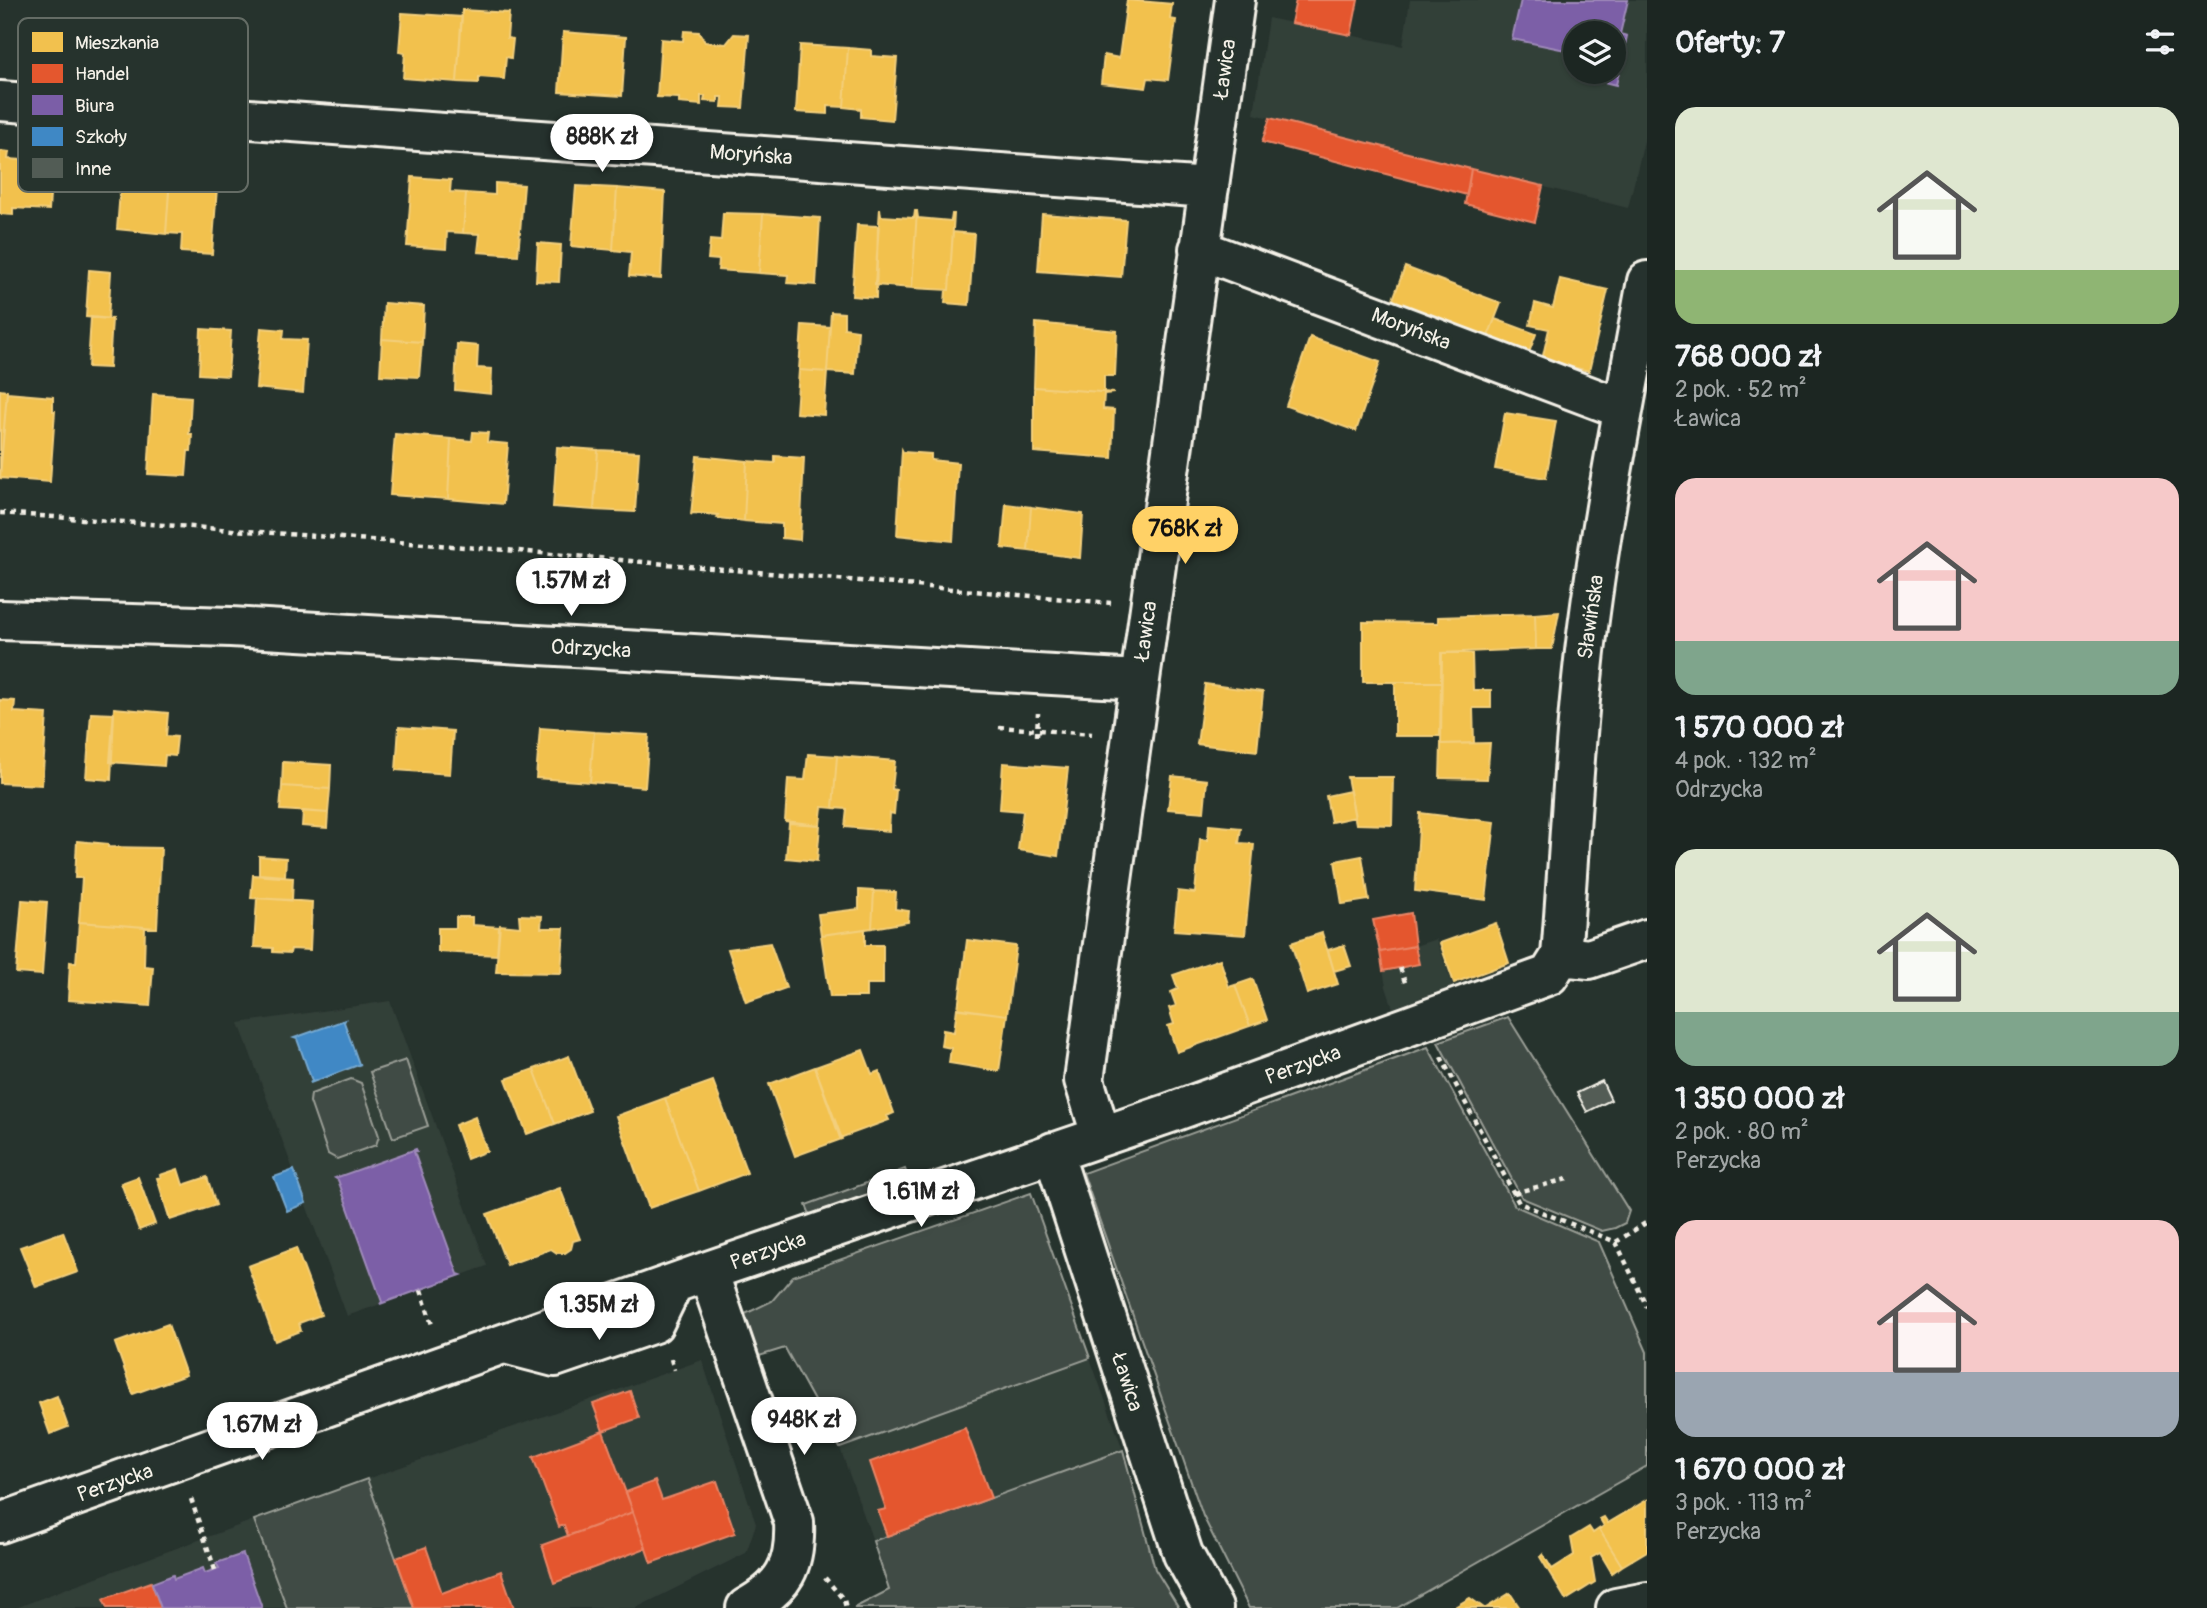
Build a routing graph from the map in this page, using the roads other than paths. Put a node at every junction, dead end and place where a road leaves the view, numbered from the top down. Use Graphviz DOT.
graph roads {
  1 [pos="1235,0"];
  2 [pos="0,102"];
  3 [pos="18,103"];
  4 [pos="248,120"];
  5 [pos="1209,188"];
  6 [pos="1199,249"];
  7 [pos="1647,281"];
  8 [pos="1623,409"];
  9 [pos="0,620"];
  10 [pos="1139,680"];
  11 [pos="1647,939"];
  12 [pos="1561,956"];
  13 [pos="1101,1135"];
  14 [pos="1053,1152"];
  15 [pos="690,1278"];
  16 [pos="0,1523"];
  17 [pos="1647,1602"];
  18 [pos="746,1608"];
  19 [pos="1213,1608"];
  20 [pos="1616,1608"];
  1 -- 5 [label="street, Ławica"];
  2 -- 3 [label="street, Moryńska"];
  4 -- 5 [label="street, Moryńska"];
  5 -- 6 [label="street, Ławica"];
  6 -- 8 [label="street, Moryńska"];
  6 -- 10 [label="street, Ławica"];
  7 -- 8 [label="street, Sławińska"];
  8 -- 12 [label="street, Sławińska"];
  9 -- 10 [label="street, Odrzycka"];
  10 -- 13 [label="street, Ławica"];
  11 -- 12 [label="street"];
  12 -- 13 [label="street, Perzycka"];
  13 -- 14 [label="street, Perzycka"];
  14 -- 15 [label="street, Perzycka"];
  14 -- 19 [label="street, Ławica"];
  15 -- 16 [label="street, Perzycka"];
  15 -- 18 [label="street"];
  17 -- 20 [label="street"];
}
